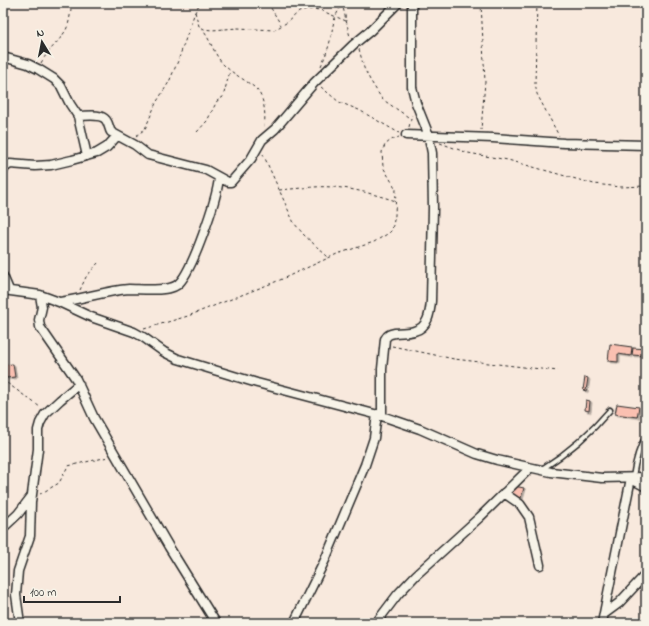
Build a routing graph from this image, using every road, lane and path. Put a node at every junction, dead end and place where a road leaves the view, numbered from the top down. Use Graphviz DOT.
graph roads {
  1 [pos="72,3"];
  2 [pos="200,3"];
  3 [pos="268,3"];
  4 [pos="398,3"];
  5 [pos="412,3"];
  6 [pos="481,3"];
  7 [pos="537,3"];
  8 [pos="342,4"];
  9 [pos="312,9"];
  10 [pos="195,12"];
  11 [pos="335,16"];
  12 [pos="346,21"];
  13 [pos="199,26"];
  14 [pos="281,26"];
  15 [pos="353,44"];
  16 [pos="3,57"];
  17 [pos="38,69"];
  18 [pos="230,70"];
  19 [pos="319,70"];
  20 [pos="316,81"];
  21 [pos="416,103"];
  22 [pos="78,116"];
  23 [pos="411,119"];
  24 [pos="197,132"];
  25 [pos="406,135"];
  26 [pos="117,136"];
  27 [pos="431,136"];
  28 [pos="480,138"];
  29 [pos="129,142"];
  30 [pos="261,142"];
  31 [pos="564,143"];
  32 [pos="646,145"];
  33 [pos="87,156"];
  34 [pos="3,172"];
  35 [pos="219,178"];
  36 [pos="646,186"];
  37 [pos="279,190"];
  38 [pos="397,201"];
  39 [pos="329,258"];
  40 [pos="98,263"];
  41 [pos="3,276"];
  42 [pos="6,290"];
  43 [pos="40,295"];
  44 [pos="74,300"];
  45 [pos="59,302"];
  46 [pos="134,332"];
  47 [pos="384,344"];
  48 [pos="558,370"];
  49 [pos="3,379"];
  50 [pos="79,384"];
  51 [pos="610,410"];
  52 [pos="45,414"];
  53 [pos="379,415"];
  54 [pos="646,436"];
  55 [pos="116,454"];
  56 [pos="530,468"];
  57 [pos="540,470"];
  58 [pos="646,477"];
  59 [pos="632,478"];
  60 [pos="646,487"];
  61 [pos="504,493"];
  62 [pos="32,497"];
  63 [pos="3,528"];
  64 [pos="540,565"];
  65 [pos="646,574"];
  66 [pos="604,614"];
  67 [pos="3,621"];
  68 [pos="20,623"];
  69 [pos="216,623"];
  70 [pos="294,623"];
  71 [pos="376,623"];
  72 [pos="602,623"];
  1 -- 17 [label="path"];
  2 -- 10 [label="path"];
  3 -- 14 [label="path"];
  4 -- 15 [label="street"];
  5 -- 21 [label="street"];
  6 -- 28 [label="path"];
  7 -- 31 [label="path"];
  8 -- 9 [label="path"];
  8 -- 11 [label="path"];
  8 -- 12 [label="path"];
  9 -- 11 [label="path"];
  9 -- 14 [label="path"];
  10 -- 13 [label="path"];
  10 -- 29 [label="path"];
  11 -- 12 [label="path"];
  11 -- 19 [label="path"];
  12 -- 15 [label="path"];
  13 -- 14 [label="path"];
  13 -- 18 [label="path"];
  15 -- 20 [label="street"];
  15 -- 23 [label="path"];
  16 -- 17 [label="street"];
  17 -- 22 [label="street"];
  18 -- 24 [label="path"];
  18 -- 30 [label="path"];
  20 -- 30 [label="street"];
  20 -- 38 [label="path"];
  21 -- 23 [label="path"];
  21 -- 27 [label="street"];
  22 -- 26 [label="street"];
  22 -- 33 [label="street"];
  23 -- 25 [label="path"];
  25 -- 27 [label="street"];
  26 -- 29 [label="street"];
  26 -- 33 [label="street"];
  27 -- 28 [label="street"];
  27 -- 36 [label="path"];
  27 -- 47 [label="street"];
  28 -- 31 [label="street"];
  29 -- 35 [label="street"];
  30 -- 35 [label="street"];
  30 -- 37 [label="path"];
  31 -- 32 [label="street"];
  33 -- 34 [label="street"];
  35 -- 44 [label="street"];
  37 -- 38 [label="path"];
  37 -- 39 [label="path"];
  38 -- 39 [label="path"];
  39 -- 46 [label="path"];
  40 -- 44 [label="path"];
  41 -- 42 [label="street"];
  42 -- 43 [label="street"];
  43 -- 45 [label="street"];
  43 -- 50 [label="street"];
  44 -- 45 [label="street"];
  45 -- 46 [label="street"];
  46 -- 53 [label="street"];
  47 -- 48 [label="path"];
  47 -- 53 [label="street"];
  49 -- 52 [label="path"];
  50 -- 52 [label="street"];
  50 -- 55 [label="street"];
  51 -- 57 [label="lane"];
  52 -- 62 [label="street"];
  53 -- 56 [label="street"];
  53 -- 70 [label="street"];
  54 -- 59 [label="lane"];
  55 -- 62 [label="path"];
  55 -- 69 [label="street"];
  56 -- 57 [label="street"];
  56 -- 61 [label="street"];
  57 -- 59 [label="street"];
  58 -- 59 [label="street"];
  59 -- 60 [label="street"];
  59 -- 66 [label="street"];
  61 -- 64 [label="street"];
  61 -- 71 [label="street"];
  62 -- 63 [label="street"];
  62 -- 68 [label="street"];
  65 -- 66 [label="street"];
  66 -- 72 [label="street"];
  67 -- 68 [label="path"];
}
